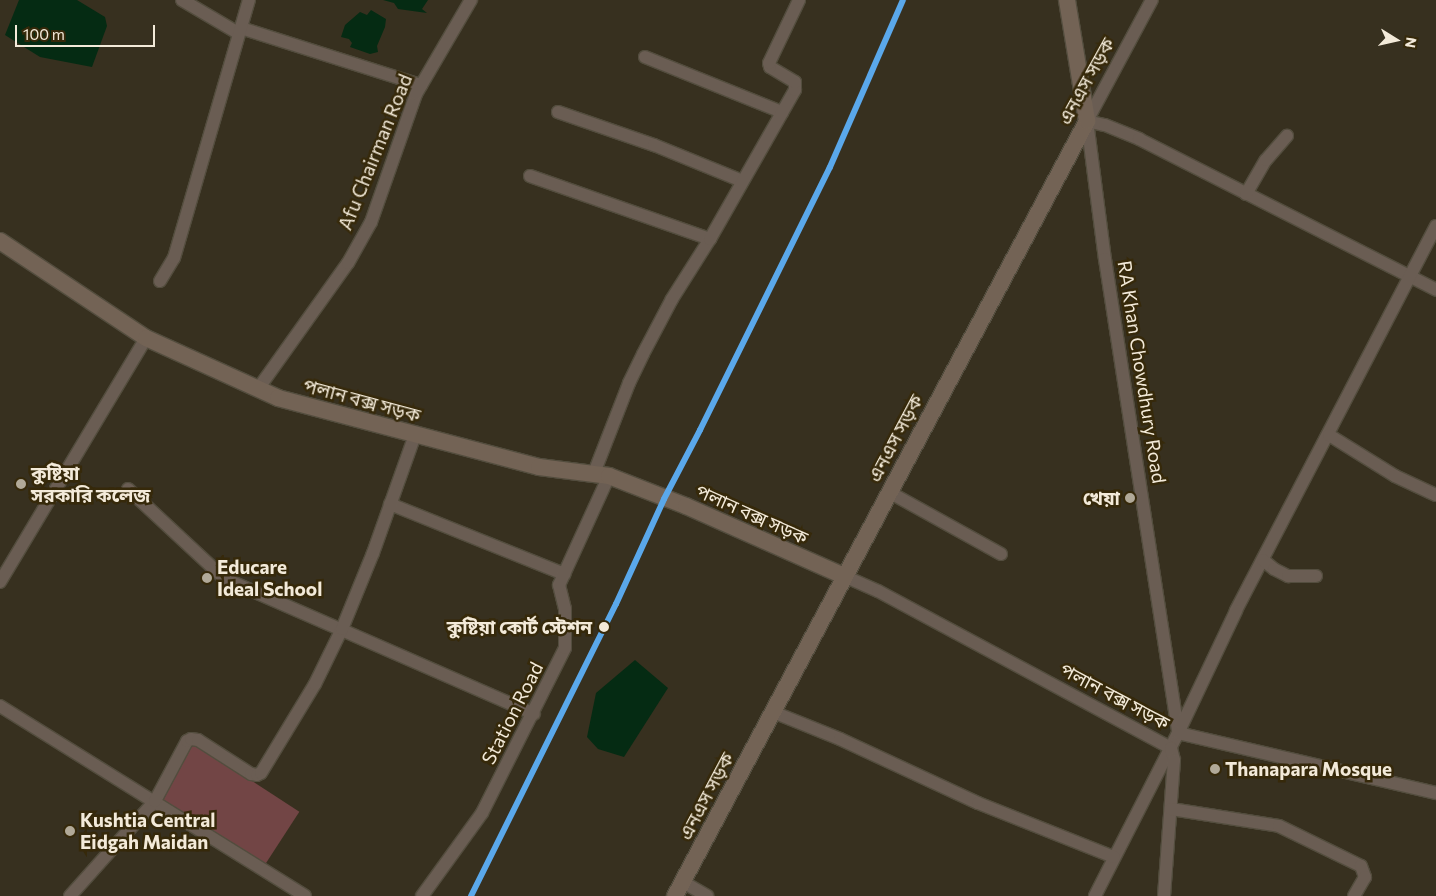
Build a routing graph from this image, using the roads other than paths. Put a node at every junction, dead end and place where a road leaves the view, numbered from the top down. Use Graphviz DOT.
graph roads {
  1 [pos="182,0"];
  2 [pos="249,0"];
  3 [pos="471,0"];
  4 [pos="799,0"];
  5 [pos="1067,0"];
  6 [pos="1152,0"];
  7 [pos="240,30"];
  8 [pos="645,57"];
  9 [pos="421,85"];
  10 [pos="558,112"];
  11 [pos="782,112"];
  12 [pos="1086,121"];
  13 [pos="1287,136"];
  14 [pos="530,176"];
  15 [pos="742,181"];
  16 [pos="1246,194"];
  17 [pos="1436,226"];
  18 [pos="710,239"];
  19 [pos="0,241"];
  20 [pos="1410,278"];
  21 [pos="160,280"];
  22 [pos="1436,290"];
  23 [pos="146,338"];
  24 [pos="258,389"];
  25 [pos="415,434"];
  26 [pos="1329,434"];
  27 [pos="602,475"];
  28 [pos="128,489"];
  29 [pos="889,492"];
  30 [pos="1436,495"];
  31 [pos="390,504"];
  32 [pos="1001,554"];
  33 [pos="1263,560"];
  34 [pos="564,574"];
  35 [pos="844,576"];
  36 [pos="1316,576"];
  37 [pos="0,582"];
  38 [pos="342,629"];
  39 [pos="0,706"];
  40 [pos="773,712"];
  41 [pos="534,714"];
  42 [pos="1178,734"];
  43 [pos="1170,748"];
  44 [pos="1436,793"];
  45 [pos="154,801"];
  46 [pos="1171,809"];
  47 [pos="1114,857"];
  48 [pos="679,889"];
  49 [pos="70,896"];
  50 [pos="305,896"];
  51 [pos="422,896"];
  52 [pos="707,896"];
  53 [pos="1095,896"];
  54 [pos="1164,896"];
  55 [pos="1354,896"];
  1 -- 7 [label="street"];
  2 -- 7 [label="street"];
  3 -- 9 [label="street, Afu Chairman Road"];
  4 -- 11 [label="street, Station Road"];
  5 -- 12 [label="main road, RA Khan Chowdhury Road"];
  6 -- 12 [label="street, এনএস সড়ক"];
  7 -- 9 [label="street"];
  7 -- 21 [label="street"];
  8 -- 11 [label="street"];
  9 -- 24 [label="street, Afu Chairman Road"];
  10 -- 15 [label="street"];
  11 -- 15 [label="street, Station Road"];
  12 -- 16 [label="street"];
  12 -- 29 [label="main road, এনএস সড়ক"];
  12 -- 42 [label="street, RA Khan Chowdhury Road"];
  13 -- 16 [label="street"];
  14 -- 18 [label="street"];
  15 -- 18 [label="street, Station Road"];
  16 -- 20 [label="street"];
  17 -- 20 [label="street"];
  18 -- 27 [label="street, Station Road"];
  19 -- 23 [label="main road, পলান বক্স সড়ক"];
  20 -- 22 [label="street"];
  20 -- 26 [label="street"];
  23 -- 24 [label="main road, পলান বক্স সড়ক"];
  23 -- 37 [label="street"];
  24 -- 25 [label="main road, পলান বক্স সড়ক"];
  25 -- 27 [label="main road, পলান বক্স সড়ক"];
  25 -- 31 [label="street"];
  26 -- 30 [label="street"];
  26 -- 33 [label="street"];
  27 -- 34 [label="street, Station Road"];
  27 -- 35 [label="main road, পলান বক্স সড়ক"];
  28 -- 38 [label="street"];
  29 -- 32 [label="street"];
  29 -- 35 [label="main road, এনএস সড়ক"];
  31 -- 34 [label="street"];
  31 -- 38 [label="street"];
  33 -- 36 [label="street"];
  33 -- 42 [label="street"];
  34 -- 41 [label="street, Station Road"];
  35 -- 40 [label="main road, এনএস সড়ক"];
  35 -- 43 [label="street, পলান বক্স সড়ক"];
  38 -- 41 [label="street"];
  38 -- 45 [label="street"];
  39 -- 45 [label="street"];
  40 -- 47 [label="street"];
  40 -- 48 [label="main road, এনএস সড়ক"];
  41 -- 51 [label="street, Station Road"];
  42 -- 43 [label="street"];
  42 -- 44 [label="street"];
  43 -- 46 [label="street, পলান বক্স সড়ক"];
  43 -- 47 [label="street"];
  45 -- 49 [label="street"];
  45 -- 50 [label="street"];
  46 -- 54 [label="street, পলান বক্স সড়ক"];
  46 -- 55 [label="street"];
  47 -- 53 [label="street"];
  48 -- 52 [label="street"];
}
